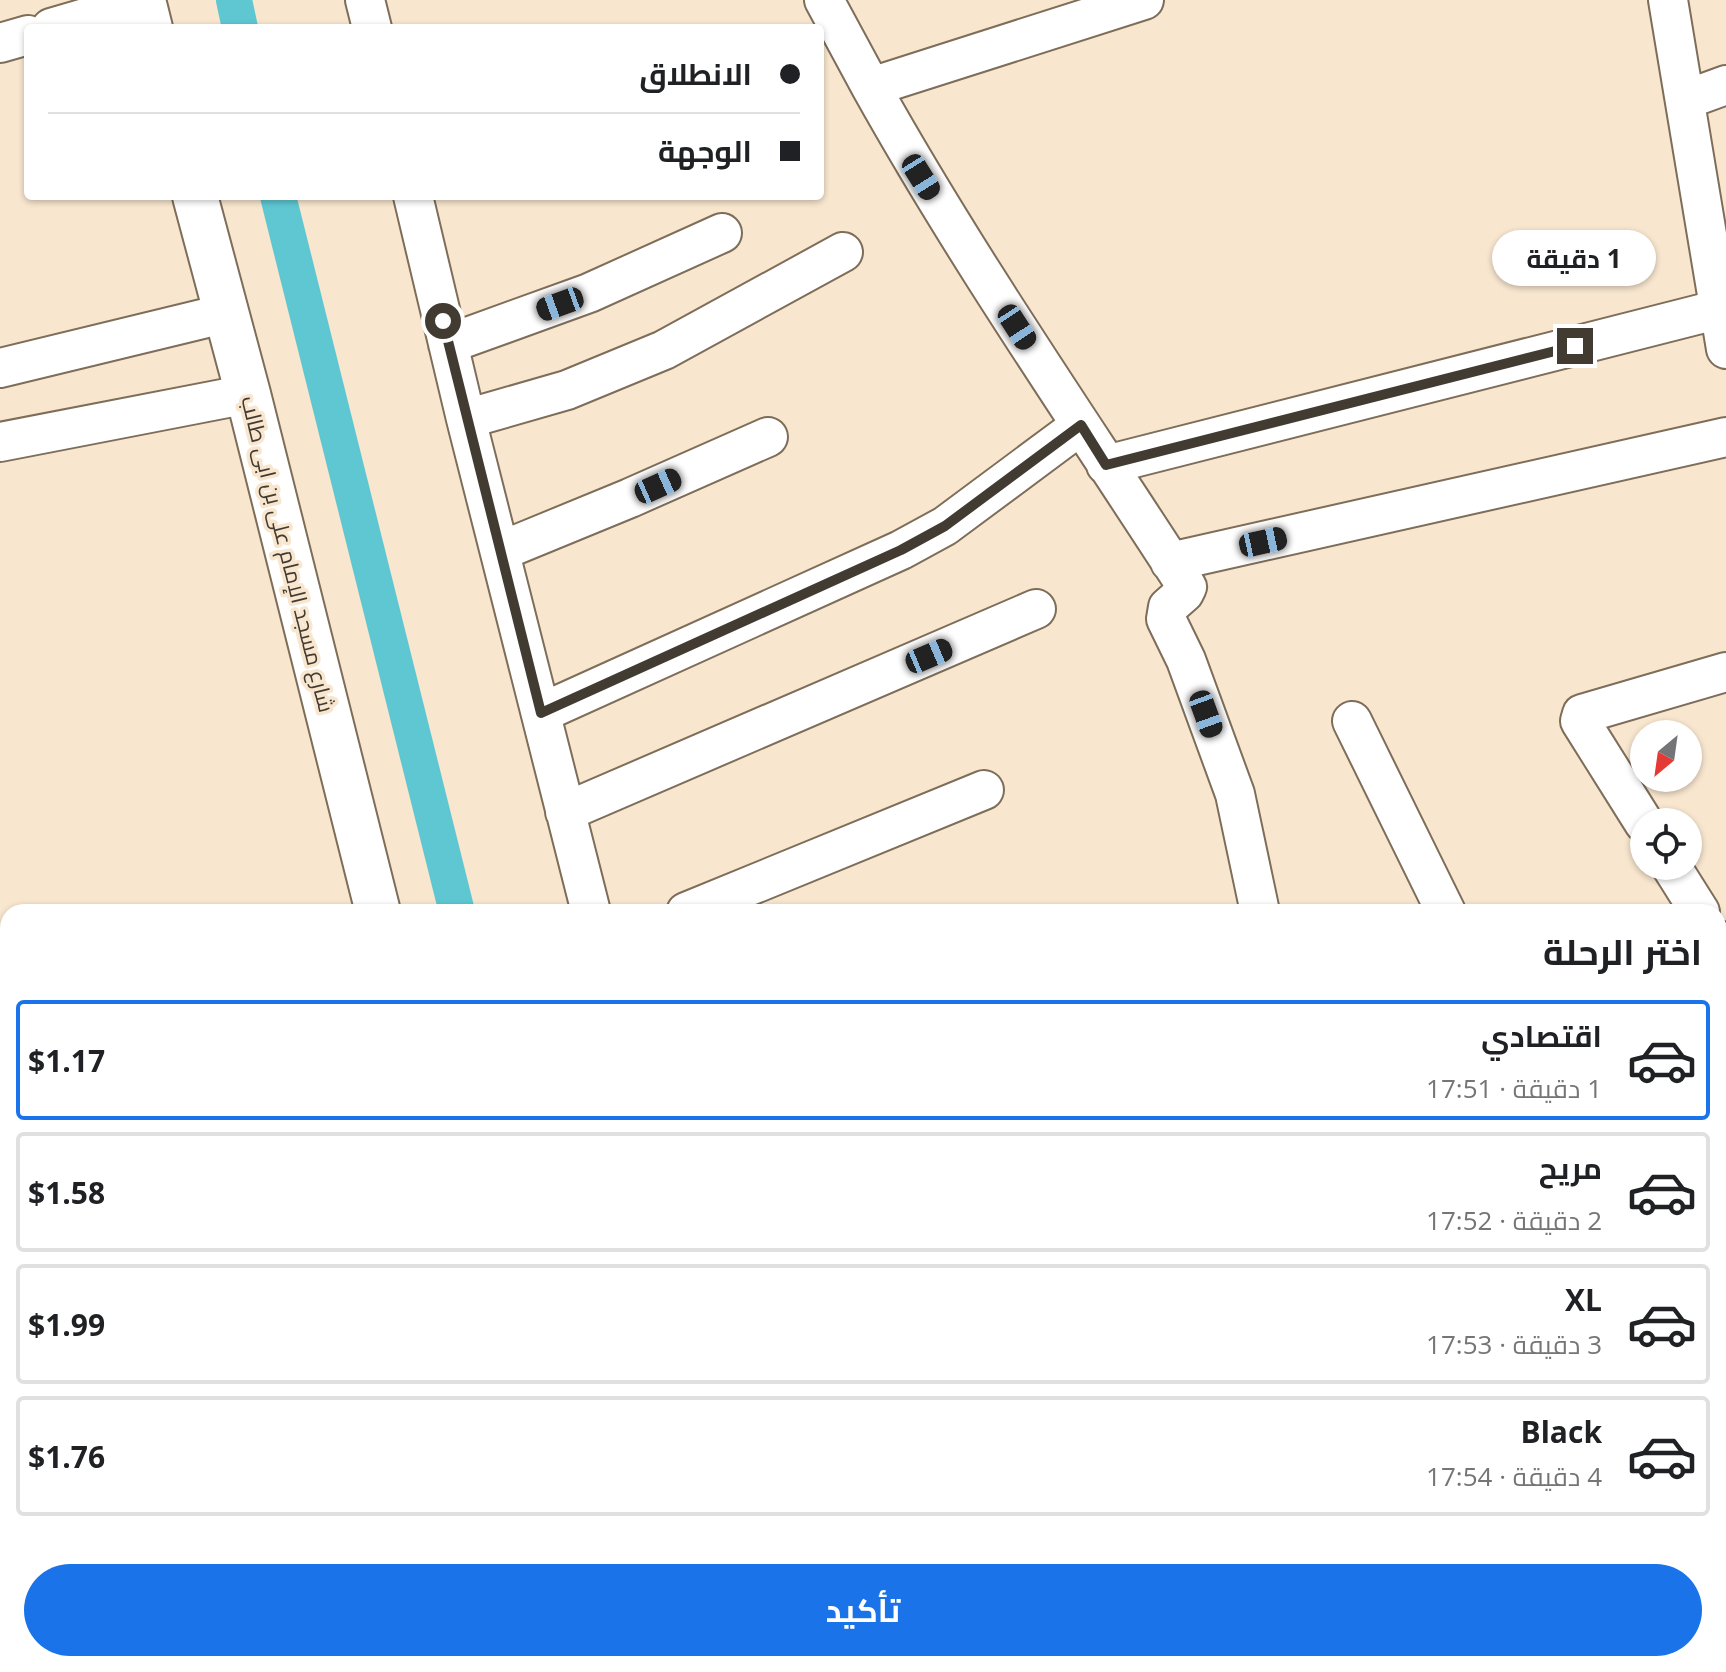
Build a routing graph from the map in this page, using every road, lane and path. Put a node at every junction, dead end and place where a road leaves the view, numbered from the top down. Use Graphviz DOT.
graph roads {
  1 [pos="143,0"];
  2 [pos="365,0"];
  3 [pos="1144,0"];
  4 [pos="1668,0"];
  5 [pos="833,2"];
  6 [pos="64,24"];
  7 [pos="149,24"];
  8 [pos="371,24"];
  9 [pos="24,36"];
  10 [pos="0,43"];
  11 [pos="1726,85"];
  12 [pos="871,87"];
  13 [pos="1685,100"];
  14 [pos="196,200"];
  15 [pos="414,200"];
  16 [pos="722,233"];
  17 [pos="843,252"];
  18 [pos="1720,309"];
  19 [pos="227,313"];
  20 [pos="448,344"];
  21 [pos="1726,349"];
  22 [pos="0,368"];
  23 [pos="248,394"];
  24 [pos="466,419"];
  25 [pos="1081,425"];
  26 [pos="768,437"];
  27 [pos="1726,437"];
  28 [pos="0,442"];
  29 [pos="1106,465"];
  30 [pos="501,551"];
  31 [pos="1170,562"];
  32 [pos="1036,609"];
  33 [pos="1726,672"];
  34 [pos="541,713"];
  35 [pos="1352,721"];
  36 [pos="984,790"];
  37 [pos="1635,808"];
  38 [pos="565,812"];
  39 [pos="1680,880"];
  40 [pos="376,904"];
  41 [pos="589,904"];
  42 [pos="706,904"];
  43 [pos="1258,904"];
  44 [pos="1442,904"];
  45 [pos="1695,904"];
  1 -- 6 [label="street"];
  1 -- 7 [label="street"];
  2 -- 8 [label="street"];
  3 -- 12 [label="street"];
  4 -- 13 [label="street"];
  5 -- 12 [label="street"];
  9 -- 10 [label="street"];
  11 -- 13 [label="street"];
  12 -- 25 [label="street"];
  13 -- 18 [label="street"];
  14 -- 19 [label="street, شارع مسجد الإمام على بن ابى طالب"];
  15 -- 20 [label="street"];
  16 -- 20 [label="street"];
  17 -- 24 [label="street"];
  18 -- 21 [label="street"];
  18 -- 29 [label="street"];
  19 -- 22 [label="street"];
  19 -- 23 [label="street, شارع مسجد الإمام على بن ابى طالب"];
  20 -- 24 [label="street"];
  23 -- 28 [label="street"];
  23 -- 40 [label="street, شارع مسجد الإمام على بن ابى طالب"];
  24 -- 30 [label="street"];
  25 -- 29 [label="street"];
  25 -- 34 [label="street"];
  26 -- 30 [label="street"];
  27 -- 31 [label="street"];
  29 -- 31 [label="street"];
  30 -- 34 [label="street"];
  31 -- 43 [label="street"];
  32 -- 38 [label="street"];
  33 -- 37 [label="street"];
  34 -- 38 [label="street"];
  35 -- 44 [label="street"];
  36 -- 42 [label="street"];
  38 -- 41 [label="street"];
  39 -- 45 [label="street"];
}
